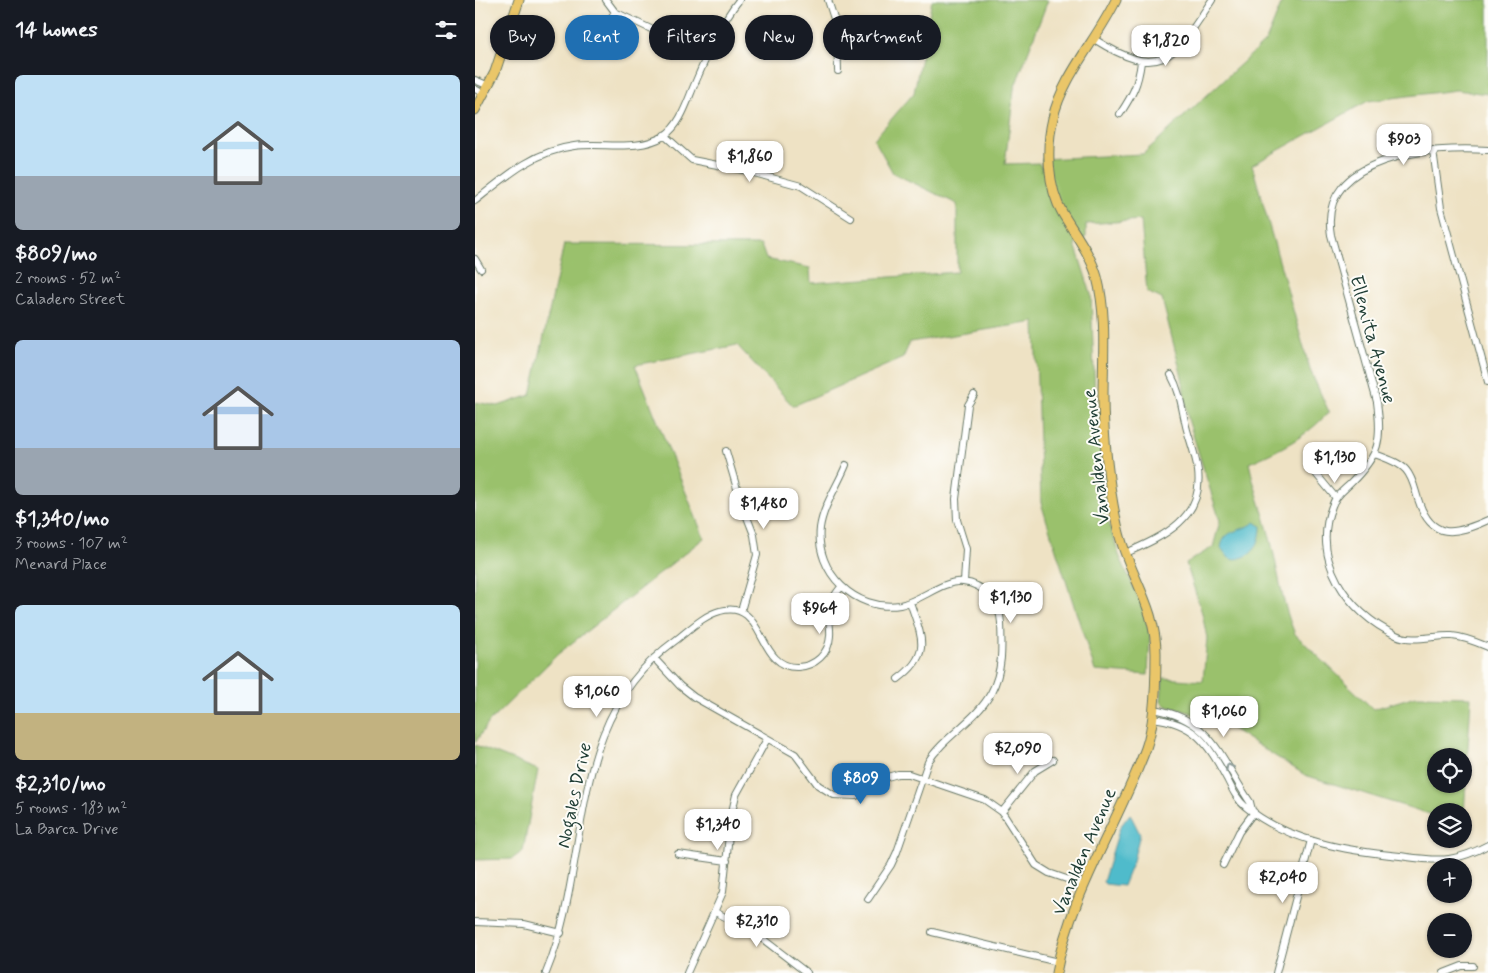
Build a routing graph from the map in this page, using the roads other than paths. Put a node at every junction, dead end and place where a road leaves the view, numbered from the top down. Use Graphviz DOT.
graph roads {
  1 [pos="519,0"];
  2 [pos="607,0"];
  3 [pos="739,0"];
  4 [pos="828,0"];
  5 [pos="1116,0"];
  6 [pos="1212,0"];
  7 [pos="615,12"];
  8 [pos="613,15"];
  9 [pos="728,15"];
  10 [pos="649,28"];
  11 [pos="1094,39"];
  12 [pos="706,60"];
  13 [pos="1141,62"];
  14 [pos="838,71"];
  15 [pos="475,80"];
  16 [pos="475,89"];
  17 [pos="487,90"];
  18 [pos="475,110"];
  19 [pos="1120,114"];
  20 [pos="664,136"];
  21 [pos="1433,150"];
  22 [pos="1488,150"];
  23 [pos="475,201"];
  24 [pos="851,218"];
  25 [pos="475,259"];
  26 [pos="481,269"];
  27 [pos="1171,375"];
  28 [pos="1488,382"];
  29 [pos="974,395"];
  30 [pos="726,451"];
  31 [pos="1375,454"];
  32 [pos="846,465"];
  33 [pos="1317,475"];
  34 [pos="1336,498"];
  35 [pos="1488,520"];
  36 [pos="1126,553"];
  37 [pos="964,582"];
  38 [pos="841,587"];
  39 [pos="910,602"];
  40 [pos="741,611"];
  41 [pos="1488,647"];
  42 [pos="654,658"];
  43 [pos="897,680"];
  44 [pos="1152,714"];
  45 [pos="767,739"];
  46 [pos="1053,760"];
  47 [pos="922,778"];
  48 [pos="1253,811"];
  49 [pos="1001,812"];
  50 [pos="1311,840"];
  51 [pos="1488,845"];
  52 [pos="678,854"];
  53 [pos="727,861"];
  54 [pos="1223,865"];
  55 [pos="1084,885"];
  56 [pos="868,899"];
  57 [pos="715,912"];
  58 [pos="475,922"];
  59 [pos="932,932"];
  60 [pos="561,933"];
  61 [pos="1058,962"];
  62 [pos="1473,966"];
  63 [pos="546,973"];
  64 [pos="687,973"];
  65 [pos="807,973"];
  66 [pos="1056,973"];
  67 [pos="1276,973"];
  68 [pos="1444,973"];
  1 -- 17 [label="main road"];
  2 -- 7 [label="street"];
  3 -- 9 [label="street"];
  4 -- 14 [label="street"];
  5 -- 11 [label="main road, Vanalden Avenue"];
  6 -- 13 [label="street"];
  7 -- 8 [label="street"];
  7 -- 10 [label="street"];
  11 -- 13 [label="street"];
  11 -- 36 [label="main road, Vanalden Avenue"];
  12 -- 20 [label="street"];
  13 -- 19 [label="street"];
  15 -- 17 [label="street"];
  16 -- 17 [label="street"];
  17 -- 18 [label="main road"];
  20 -- 23 [label="street"];
  20 -- 24 [label="street"];
  21 -- 22 [label="street"];
  21 -- 28 [label="street"];
  21 -- 31 [label="street, Ellenita Avenue"];
  25 -- 26 [label="street"];
  27 -- 36 [label="street"];
  29 -- 37 [label="street"];
  30 -- 40 [label="street"];
  31 -- 34 [label="street"];
  31 -- 35 [label="street"];
  32 -- 38 [label="street"];
  33 -- 34 [label="street"];
  34 -- 41 [label="street"];
  36 -- 44 [label="main road, Vanalden Avenue"];
  37 -- 39 [label="street"];
  37 -- 47 [label="street"];
  38 -- 39 [label="street"];
  38 -- 40 [label="street"];
  39 -- 43 [label="street"];
  40 -- 42 [label="street, Nogales Drive"];
  42 -- 45 [label="street"];
  42 -- 60 [label="street, Nogales Drive"];
  44 -- 48 [label="street"];
  44 -- 55 [label="main road, Vanalden Avenue"];
  45 -- 47 [label="street"];
  45 -- 53 [label="street"];
  46 -- 49 [label="street"];
  47 -- 49 [label="street"];
  47 -- 56 [label="street"];
  48 -- 50 [label="street"];
  48 -- 54 [label="street"];
  49 -- 55 [label="street"];
  50 -- 51 [label="street"];
  50 -- 67 [label="street"];
  52 -- 53 [label="street"];
  53 -- 57 [label="street"];
  55 -- 61 [label="main road, Vanalden Avenue"];
  57 -- 64 [label="street"];
  57 -- 65 [label="street"];
  58 -- 60 [label="street"];
  59 -- 61 [label="street"];
  60 -- 63 [label="street, Nogales Drive"];
  61 -- 66 [label="main road, Vanalden Avenue"];
  62 -- 68 [label="street"];
}
